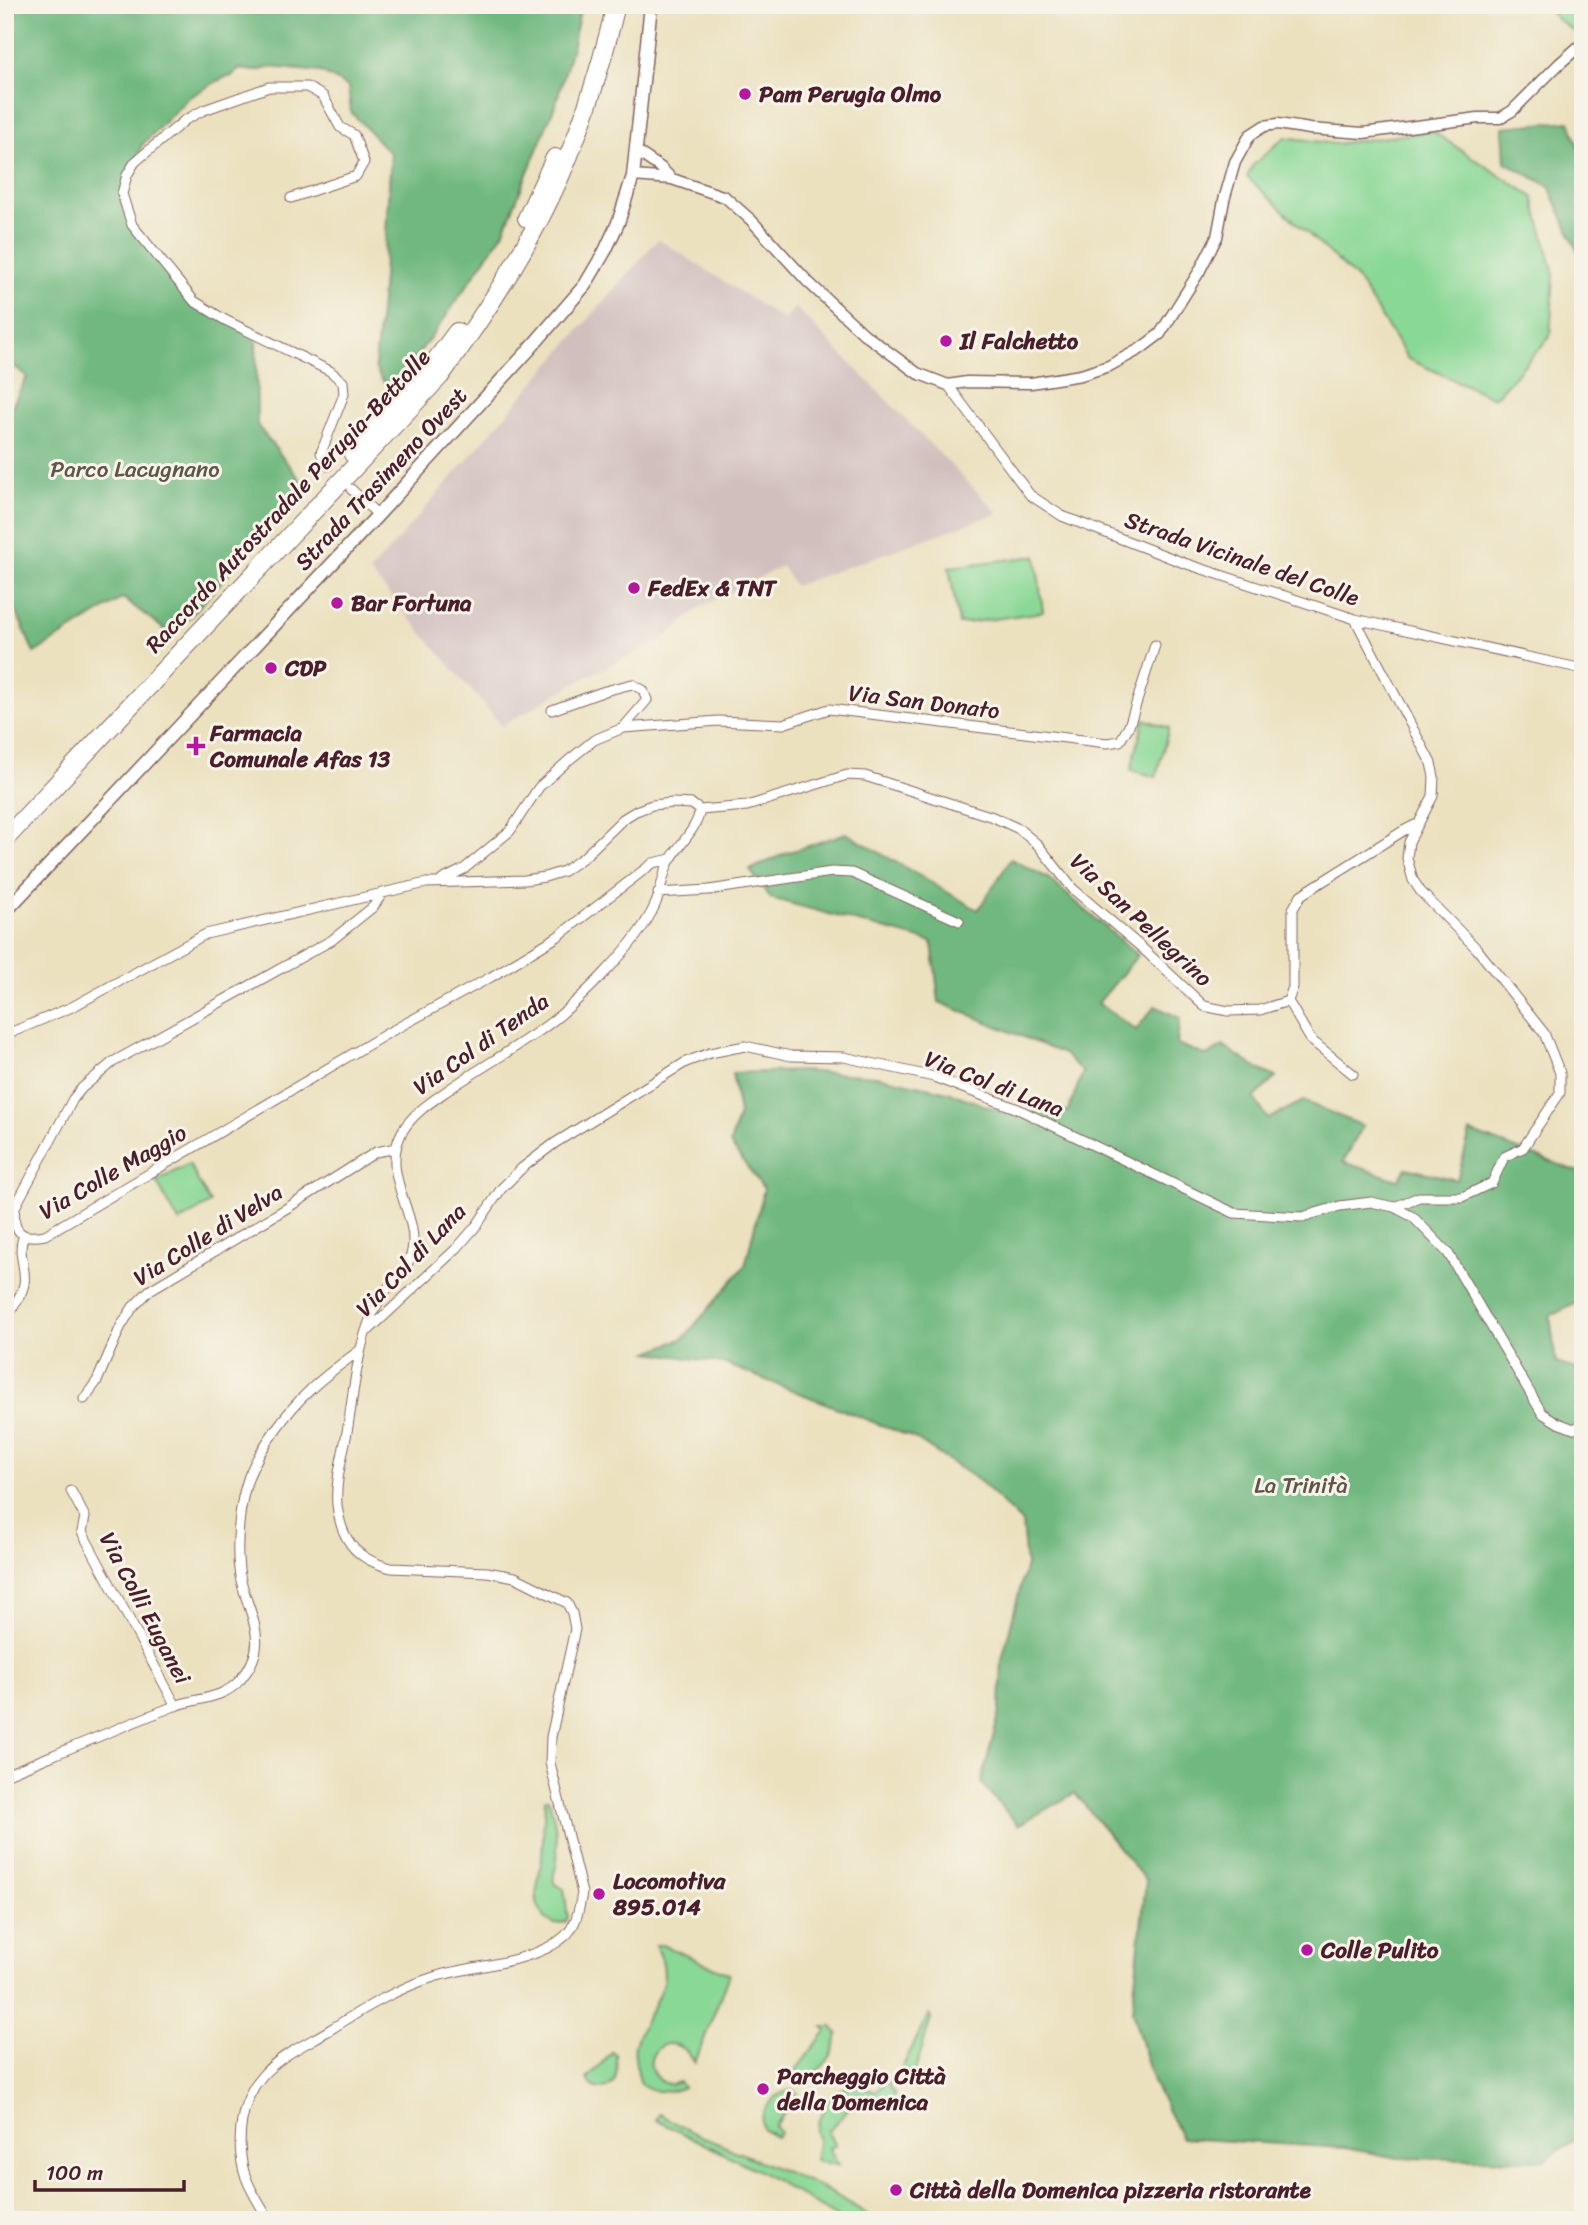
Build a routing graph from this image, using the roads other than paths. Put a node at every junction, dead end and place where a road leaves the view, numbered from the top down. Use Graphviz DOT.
graph roads {
  1 [pos="604,5"];
  2 [pos="616,5"];
  3 [pos="651,5"];
  4 [pos="1583,43"];
  5 [pos="636,152"];
  6 [pos="632,176"];
  7 [pos="672,179"];
  8 [pos="291,198"];
  9 [pos="948,385"];
  10 [pos="328,466"];
  11 [pos="351,489"];
  12 [pos="378,515"];
  13 [pos="1355,619"];
  14 [pos="1155,645"];
  15 [pos="1583,669"];
  16 [pos="552,710"];
  17 [pos="623,728"];
  18 [pos="700,810"];
  19 [pos="5,822"];
  20 [pos="1419,823"];
  21 [pos="5,839"];
  22 [pos="671,859"];
  23 [pos="438,882"];
  24 [pos="658,893"];
  25 [pos="382,894"];
  26 [pos="5,912"];
  27 [pos="959,921"];
  28 [pos="1288,1001"];
  29 [pos="5,1035"];
  30 [pos="1353,1073"];
  31 [pos="396,1149"];
  32 [pos="1394,1207"];
  33 [pos="24,1236"];
  34 [pos="5,1318"];
  35 [pos="365,1335"];
  36 [pos="360,1350"];
  37 [pos="84,1399"];
  38 [pos="1583,1424"];
  39 [pos="71,1491"];
  40 [pos="176,1706"];
  41 [pos="5,1775"];
  42 [pos="269,2220"];
  1 -- 19 [label="highway"];
  2 -- 21 [label="highway, Raccordo Autostradale Perugia-Bettolle"];
  3 -- 5 [label="main road, Strada Trasimeno Ovest"];
  4 -- 9 [label="street"];
  5 -- 6 [label="main road, Strada Trasimeno Ovest"];
  5 -- 7 [label="street"];
  6 -- 7 [label="street"];
  6 -- 12 [label="main road, Strada Trasimeno Ovest"];
  7 -- 9 [label="street"];
  8 -- 10 [label="street"];
  9 -- 13 [label="street, Strada Vicinale del Colle"];
  11 -- 12 [label="street"];
  12 -- 26 [label="main road, Strada Trasimeno Ovest"];
  13 -- 15 [label="street, Strada Vicinale del Colle"];
  13 -- 20 [label="street"];
  14 -- 17 [label="street, Via San Donato"];
  16 -- 17 [label="street, Via San Donato"];
  17 -- 23 [label="street, Via San Donato"];
  18 -- 22 [label="street, Via Col di Tenda"];
  18 -- 23 [label="street"];
  18 -- 28 [label="street, Via San Pellegrino"];
  20 -- 28 [label="street"];
  20 -- 32 [label="street"];
  22 -- 24 [label="street, Via Col di Tenda"];
  22 -- 33 [label="street, Via Colle Maggio"];
  23 -- 25 [label="street"];
  24 -- 27 [label="street"];
  24 -- 31 [label="street, Via Col di Tenda"];
  25 -- 29 [label="street"];
  25 -- 33 [label="street, Via Colle Maggio"];
  28 -- 30 [label="street"];
  31 -- 35 [label="street"];
  31 -- 37 [label="street, Via Colle di Velva"];
  32 -- 35 [label="street, Via Col di Lana"];
  32 -- 38 [label="street, Via Col di Lana"];
  33 -- 34 [label="street"];
  35 -- 36 [label="street"];
  36 -- 40 [label="street, Via Colli Euganei"];
  36 -- 42 [label="street"];
  39 -- 40 [label="street, Via Colli Euganei"];
  40 -- 41 [label="street, Via Colli Euganei"];
}
